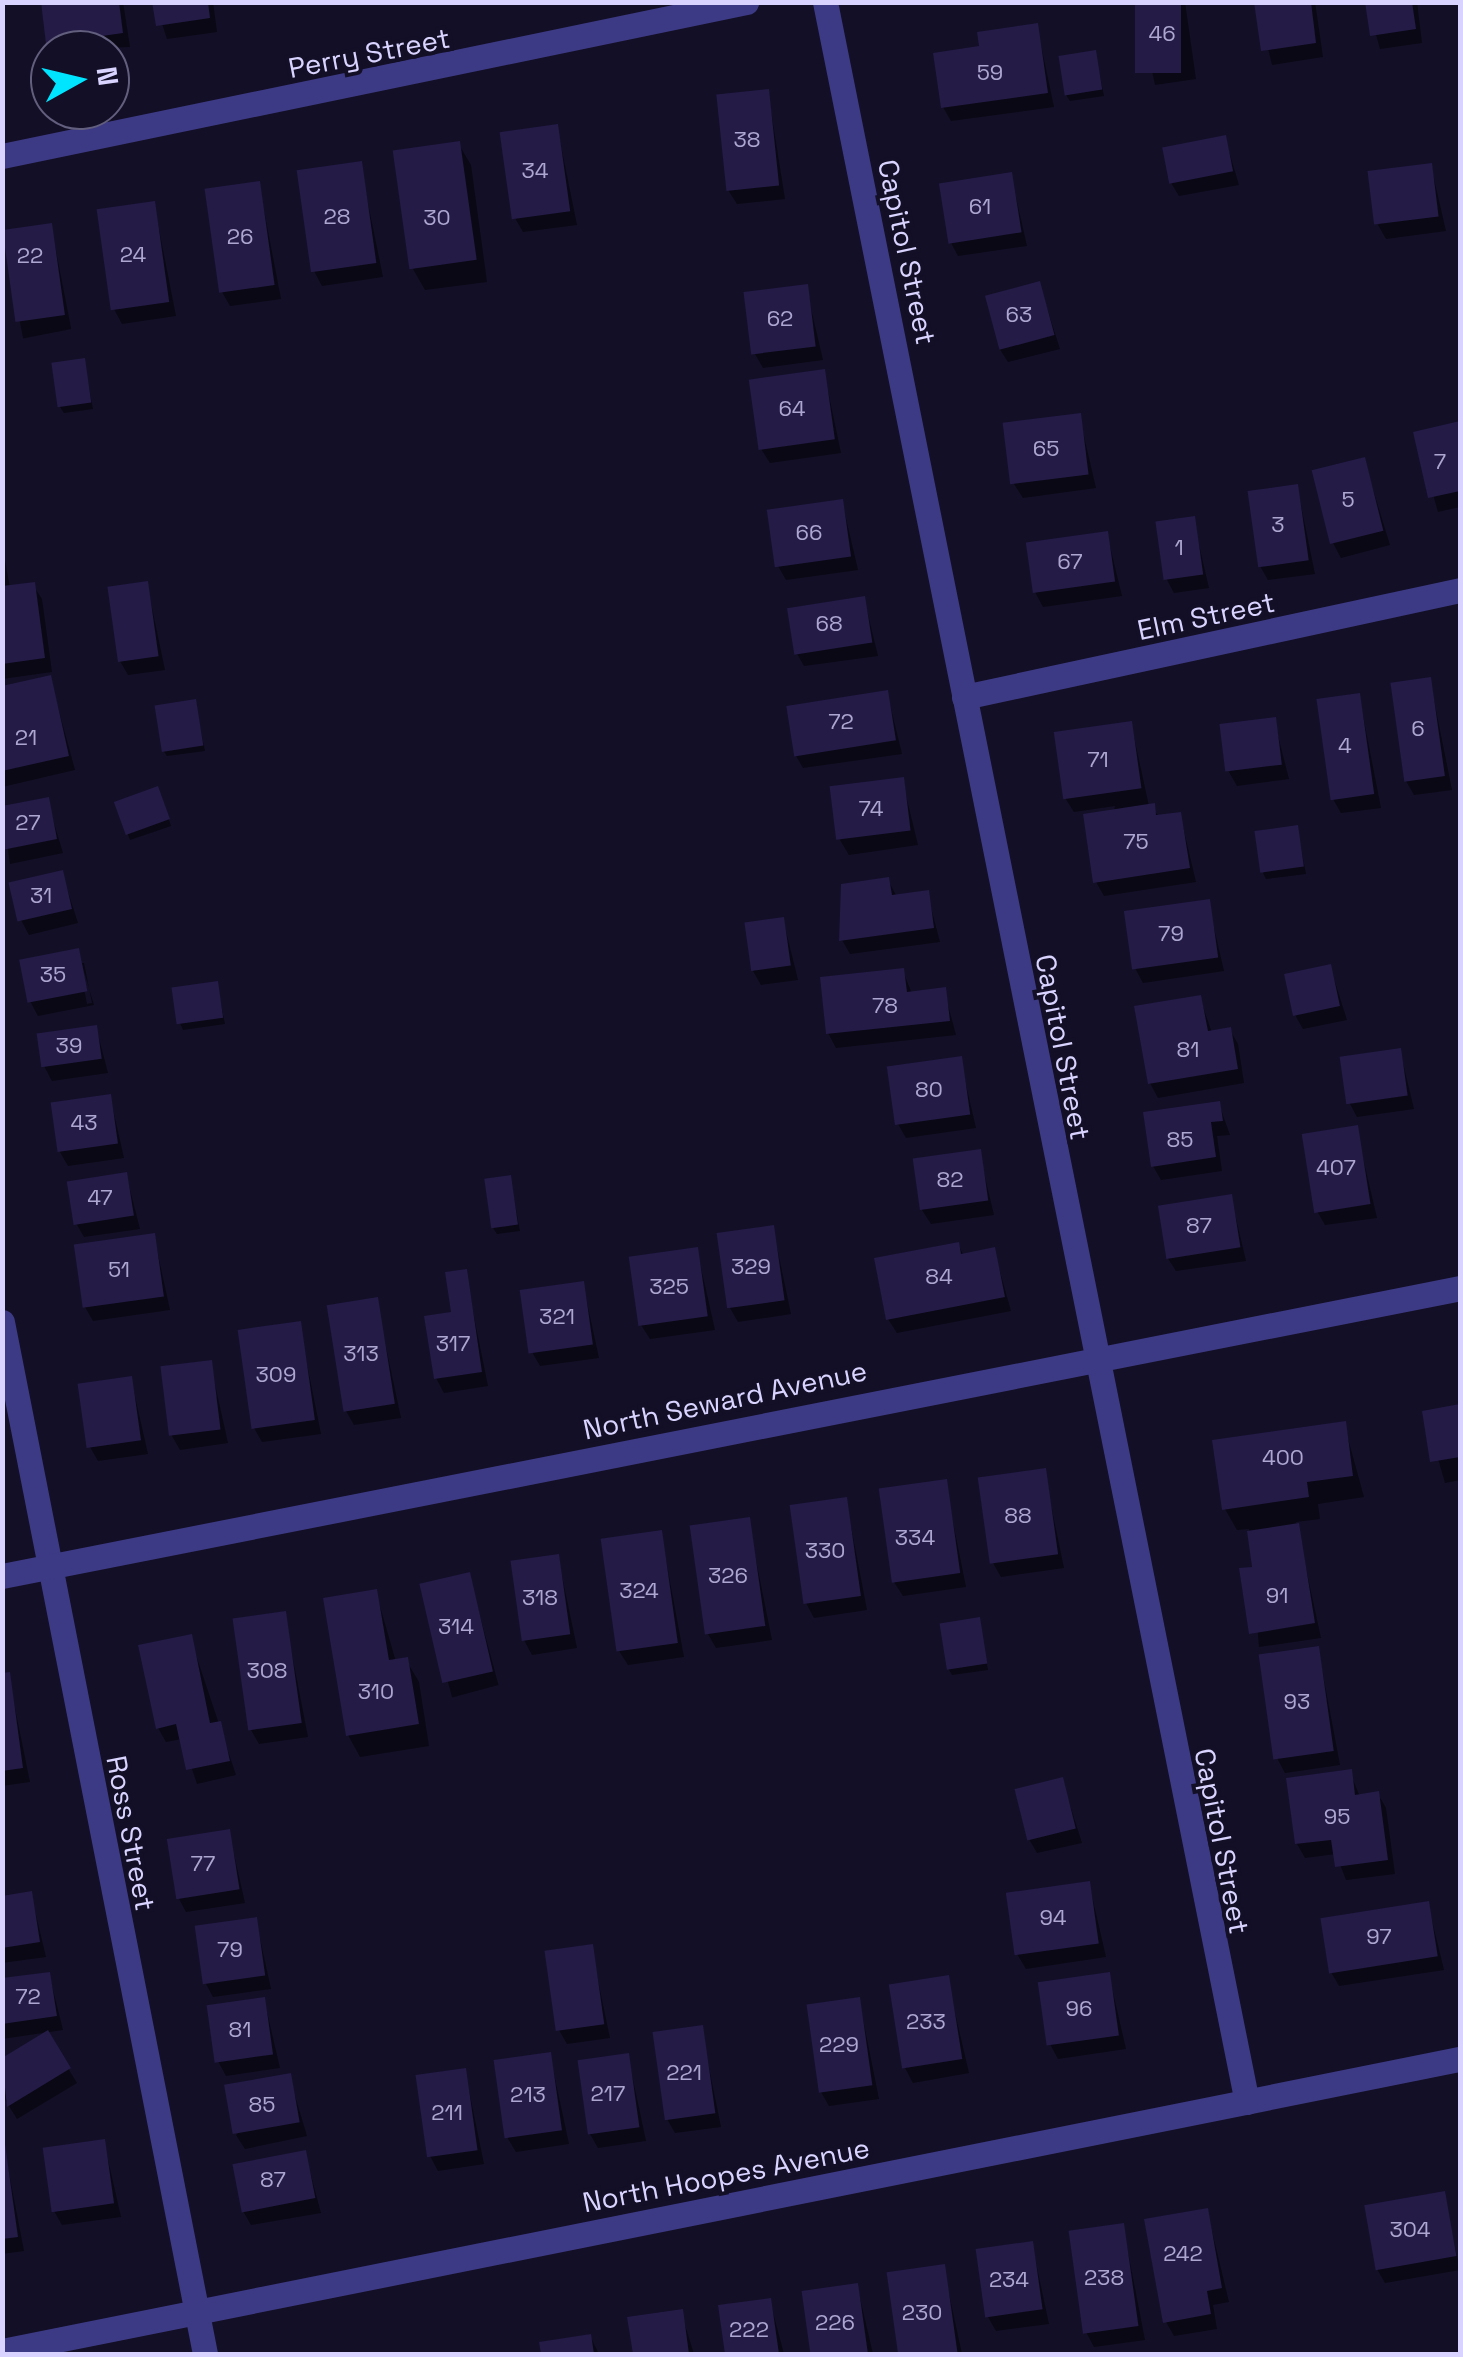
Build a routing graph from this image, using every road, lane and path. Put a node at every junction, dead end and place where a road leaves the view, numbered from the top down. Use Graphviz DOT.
graph roads {
  1 [pos="746,2"];
  2 [pos="825,2"];
  3 [pos="2,156"];
  4 [pos="1460,590"];
  5 [pos="964,697"];
  6 [pos="1460,1288"];
  7 [pos="2,1322"];
  8 [pos="1093,1357"];
  9 [pos="50,1567"];
  10 [pos="2,1576"];
  11 [pos="1460,2059"];
  12 [pos="1247,2102"];
  13 [pos="194,2313"];
  14 [pos="2,2351"];
  15 [pos="205,2354"];
  1 -- 3 [label="street, Perry Street"];
  2 -- 5 [label="street, Capitol Street"];
  4 -- 5 [label="street, Elm Street"];
  5 -- 8 [label="street, Capitol Street"];
  6 -- 8 [label="street, North Seward Avenue"];
  7 -- 9 [label="street, Ross Street"];
  8 -- 9 [label="street, North Seward Avenue"];
  8 -- 12 [label="street, Capitol Street"];
  9 -- 10 [label="street, North Seward Avenue"];
  9 -- 13 [label="street, Ross Street"];
  11 -- 12 [label="street, North Hoopes Avenue"];
  12 -- 13 [label="street, North Hoopes Avenue"];
  13 -- 14 [label="street, North Hoopes Avenue"];
  13 -- 15 [label="street, Ross Street"];
}
